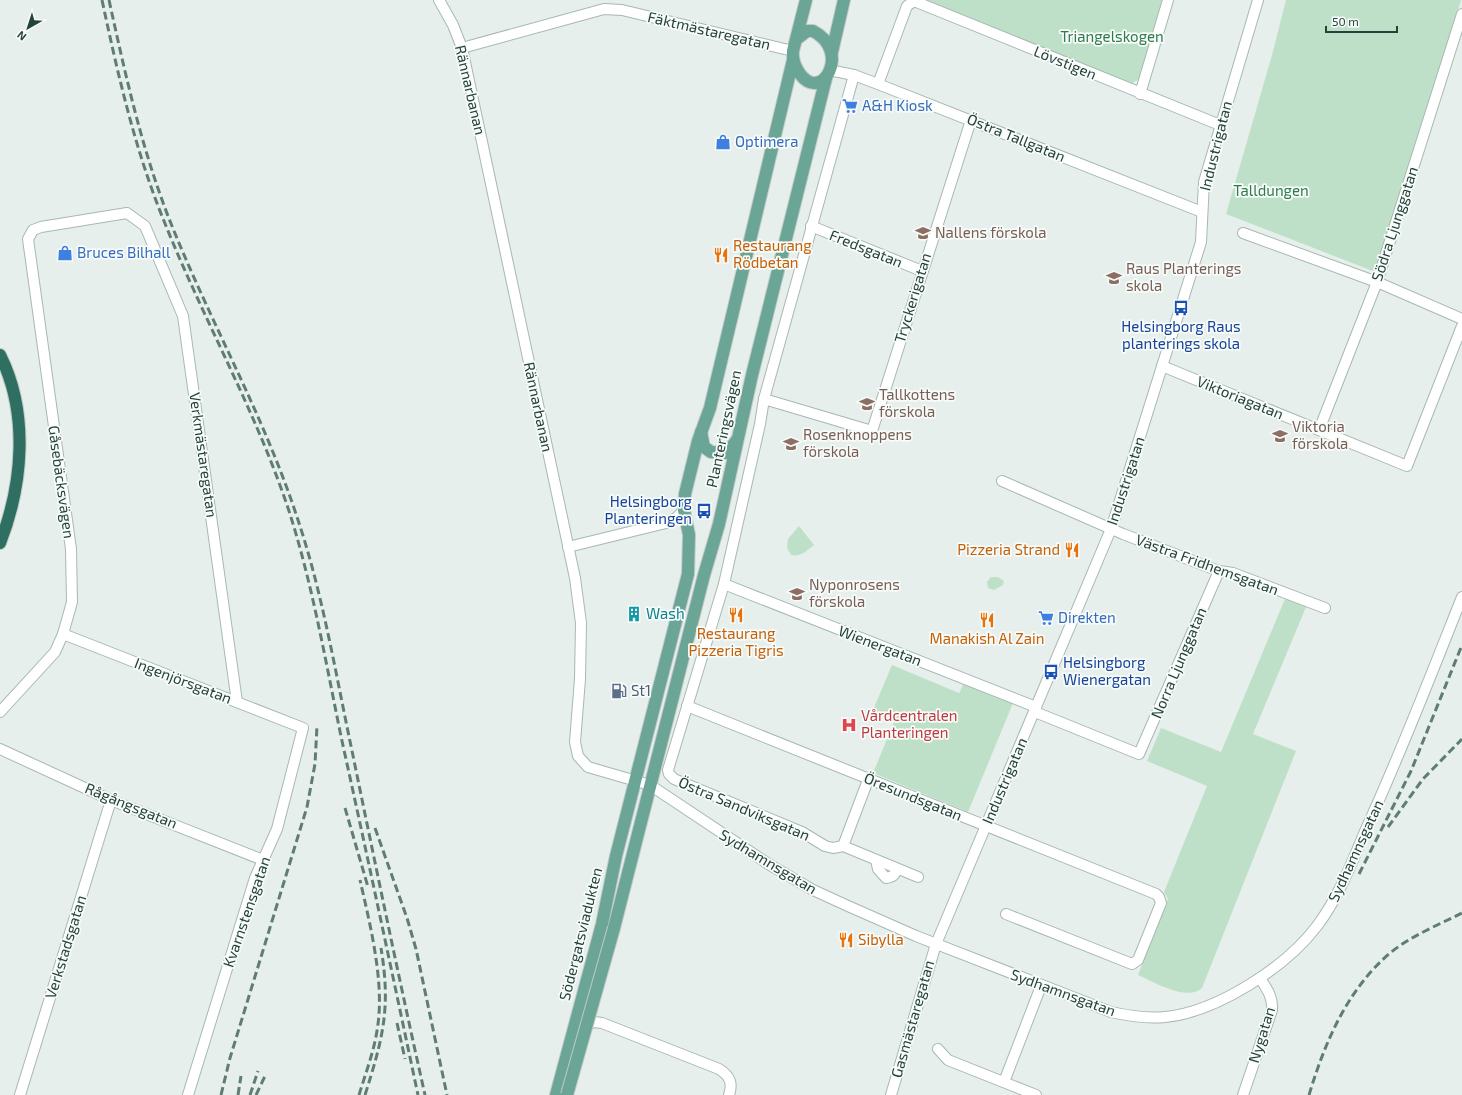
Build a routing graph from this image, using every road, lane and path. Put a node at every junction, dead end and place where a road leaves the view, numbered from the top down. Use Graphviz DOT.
graph roads {
  1 [pos="439,0"];
  2 [pos="806,0"];
  3 [pos="844,0"];
  4 [pos="1168,0"];
  5 [pos="1258,0"];
  6 [pos="623,5"];
  7 [pos="1462,14"];
  8 [pos="798,38"];
  9 [pos="462,48"];
  10 [pos="832,52"];
  11 [pos="793,55"];
  12 [pos="828,74"];
  13 [pos="854,75"];
  14 [pos="878,84"];
  15 [pos="1140,94"];
  16 [pos="971,120"];
  17 [pos="1220,125"];
  18 [pos="1202,212"];
  19 [pos="811,226"];
  20 [pos="33,230"];
  21 [pos="1243,233"];
  22 [pos="922,271"];
  23 [pos="1377,282"];
  24 [pos="1462,319"];
  25 [pos="1462,326"];
  26 [pos="1,358"];
  27 [pos="1162,366"];
  28 [pos="764,399"];
  29 [pos="701,430"];
  30 [pos="1319,430"];
  31 [pos="739,433"];
  32 [pos="1002,481"];
  33 [pos="684,510"];
  34 [pos="1111,529"];
  35 [pos="0,543"];
  36 [pos="568,547"];
  37 [pos="1219,571"];
  38 [pos="724,584"];
  39 [pos="1462,597"];
  40 [pos="1325,608"];
  41 [pos="63,634"];
  42 [pos="237,702"];
  43 [pos="687,706"];
  44 [pos="1035,709"];
  45 [pos="0,712"];
  46 [pos="303,728"];
  47 [pos="0,749"];
  48 [pos="1139,754"];
  49 [pos="868,780"];
  50 [pos="636,781"];
  51 [pos="650,785"];
  52 [pos="111,800"];
  53 [pos="986,826"];
  54 [pos="843,846"];
  55 [pos="263,860"];
  56 [pos="918,877"];
  57 [pos="1006,914"];
  58 [pos="936,944"];
  59 [pos="1260,978"];
  60 [pos="1041,986"];
  61 [pos="938,1049"];
  62 [pos="1004,1082"];
  63 [pos="20,1095"];
  64 [pos="188,1095"];
  65 [pos="556,1095"];
  66 [pos="561,1095"];
  67 [pos="567,1095"];
  68 [pos="729,1095"];
  69 [pos="891,1095"];
  70 [pos="1036,1095"];
  71 [pos="1243,1095"];
  1 -- 9 [label="street, Rännarbanan"];
  2 -- 8 [label="main road"];
  3 -- 10 [label="main road"];
  4 -- 15 [label="street"];
  5 -- 17 [label="street, Industrigatan"];
  6 -- 9 [label="street, Fäktmästaregatan"];
  6 -- 11 [label="street, Fäktmästaregatan"];
  7 -- 23 [label="street, Södra Ljunggatan"];
  8 -- 10 [label="main road"];
  8 -- 11 [label="main road"];
  9 -- 36 [label="street, Rännarbanan"];
  10 -- 12 [label="main road"];
  11 -- 12 [label="main road"];
  11 -- 29 [label="main road, Planteringsvägen"];
  12 -- 13 [label="street, Östra Tallgatan"];
  12 -- 31 [label="main road, Planteringsvägen"];
  13 -- 14 [label="street, Östra Tallgatan"];
  13 -- 19 [label="street"];
  14 -- 15 [label="street, Lövstigen"];
  14 -- 16 [label="street, Östra Tallgatan"];
  15 -- 17 [label="street, Lövstigen"];
  16 -- 18 [label="street, Östra Tallgatan"];
  16 -- 22 [label="street, Tryckerigatan"];
  17 -- 18 [label="street, Industrigatan"];
  18 -- 27 [label="street, Industrigatan"];
  19 -- 22 [label="street, Fredsgatan"];
  19 -- 28 [label="street"];
  20 -- 41 [label="street, Gåsebäcksvägen"];
  20 -- 42 [label="street, Verkmästaregatan"];
  21 -- 23 [label="street"];
  22 -- 28 [label="street, Tryckerigatan"];
  23 -- 24 [label="street"];
  23 -- 30 [label="street, Södra Ljunggatan"];
  25 -- 30 [label="street, Viktoriagatan"];
  26 -- 35 [label="highway"];
  27 -- 30 [label="street, Viktoriagatan"];
  27 -- 34 [label="street, Industrigatan"];
  28 -- 38 [label="street"];
  29 -- 31 [label="main road"];
  29 -- 33 [label="main road, Planteringsvägen"];
  31 -- 51 [label="main road, Planteringsvägen"];
  32 -- 34 [label="street, Västra Fridhemsgatan"];
  33 -- 36 [label="street"];
  33 -- 50 [label="main road, Planteringsvägen"];
  34 -- 37 [label="street, Västra Fridhemsgatan"];
  34 -- 44 [label="street, Industrigatan"];
  36 -- 50 [label="street, Rännarbanan"];
  37 -- 40 [label="street, Västra Fridhemsgatan"];
  37 -- 48 [label="street, Norra Ljunggatan"];
  38 -- 43 [label="street"];
  38 -- 44 [label="street, Wienergatan"];
  39 -- 59 [label="street, Sydhamnsgatan"];
  41 -- 42 [label="street, Ingenjörsgatan"];
  41 -- 45 [label="street, Gåsebäcksvägen"];
  42 -- 46 [label="street, Ingenjörsgatan"];
  43 -- 49 [label="street, Öresundsgatan"];
  43 -- 54 [label="street, Östra Sandviksgatan"];
  44 -- 48 [label="street, Wienergatan"];
  44 -- 53 [label="street, Industrigatan"];
  46 -- 55 [label="street, Kvarnstensgatan"];
  47 -- 52 [label="street, Rågångsgatan"];
  49 -- 53 [label="street, Öresundsgatan"];
  49 -- 54 [label="street"];
  50 -- 51 [label="street, Sydhamnsgatan"];
  50 -- 65 [label="main road, Södergatsviadukten"];
  51 -- 58 [label="street, Sydhamnsgatan"];
  51 -- 67 [label="main road, Södergatsviadukten, bridge"];
  52 -- 55 [label="street, Rågångsgatan"];
  52 -- 63 [label="street, Verkstadsgatan"];
  53 -- 57 [label="street, Öresundsgatan"];
  53 -- 58 [label="street, Industrigatan"];
  54 -- 56 [label="street, Östra Sandviksgatan"];
  55 -- 64 [label="street, Kvarnstensgatan"];
  58 -- 60 [label="street, Sydhamnsgatan"];
  58 -- 69 [label="street, Gasmästaregatan"];
  59 -- 60 [label="street, Sydhamnsgatan"];
  59 -- 71 [label="street, Nygatan"];
  60 -- 62 [label="street"];
  61 -- 62 [label="street"];
  62 -- 70 [label="street"];
  66 -- 68 [label="street"];
}
